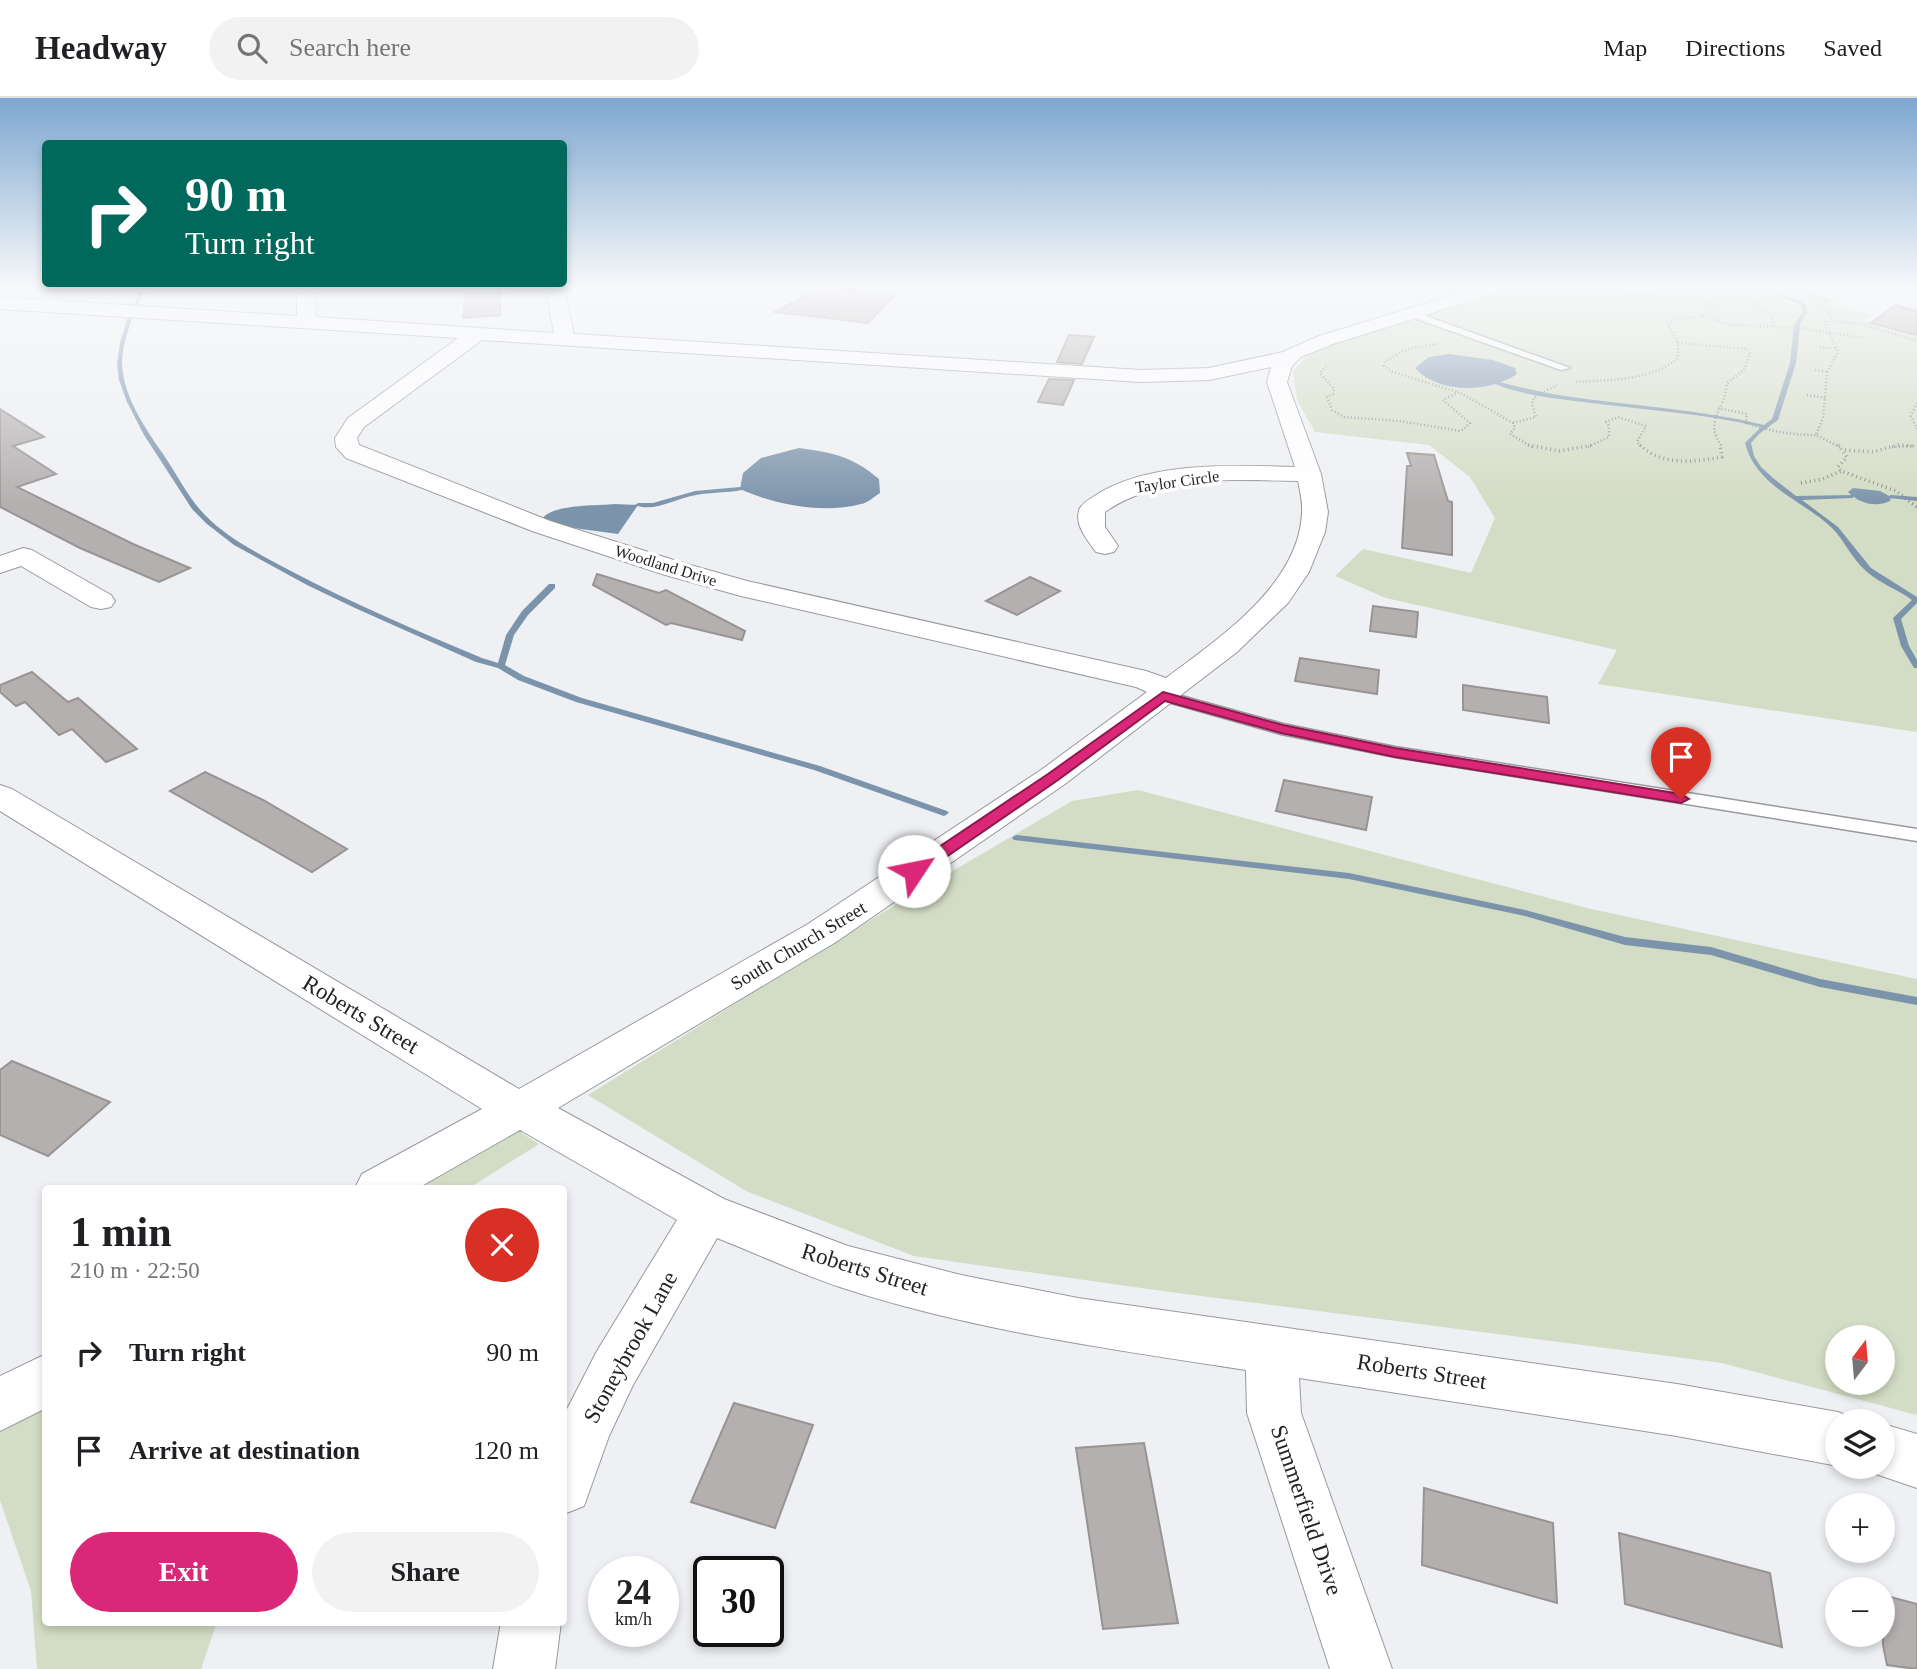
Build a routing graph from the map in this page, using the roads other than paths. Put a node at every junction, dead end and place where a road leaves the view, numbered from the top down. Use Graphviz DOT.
graph roads {
  1 [pos="441,360"];
  2 [pos="904,360"];
  3 [pos="1273,360"];
  4 [pos="1287,360"];
  5 [pos="1543,360"];
  6 [pos="1565,368"];
  7 [pos="1310,474"];
  8 [pos="0,542"];
  9 [pos="1105,545"];
  10 [pos="12,560"];
  11 [pos="101,601"];
  12 [pos="1167,693"];
  13 [pos="0,796"];
  14 [pos="1917,835"];
  15 [pos="519,1110"];
  16 [pos="383,1185"];
  17 [pos="707,1213"];
  18 [pos="1271,1348"];
  19 [pos="42,1381"];
  20 [pos="0,1405"];
  21 [pos="1825,1437"];
  22 [pos="1895,1455"];
  23 [pos="1917,1461"];
  24 [pos="567,1477"];
  25 [pos="530,1626"];
  26 [pos="524,1669"];
  27 [pos="1361,1669"];
  1 -- 12 [label="street, Woodland Drive"];
  2 -- 3 [label="street"];
  4 -- 7 [label="street, South Church Street"];
  5 -- 6 [label="lane"];
  7 -- 9 [label="street, Taylor Circle"];
  7 -- 12 [label="street, South Church Street"];
  8 -- 10 [label="street"];
  10 -- 11 [label="street"];
  12 -- 14 [label="lane"];
  12 -- 15 [label="street, South Church Street"];
  13 -- 15 [label="street, Roberts Street"];
  15 -- 16 [label="street, South Church Street"];
  15 -- 17 [label="street, Roberts Street"];
  17 -- 18 [label="street, Roberts Street"];
  17 -- 24 [label="street, Stoneybrook Lane"];
  18 -- 21 [label="street, Roberts Street"];
  18 -- 27 [label="street, Summerfield Drive"];
  19 -- 20 [label="street"];
  22 -- 23 [label="street"];
  25 -- 26 [label="street"];
}
